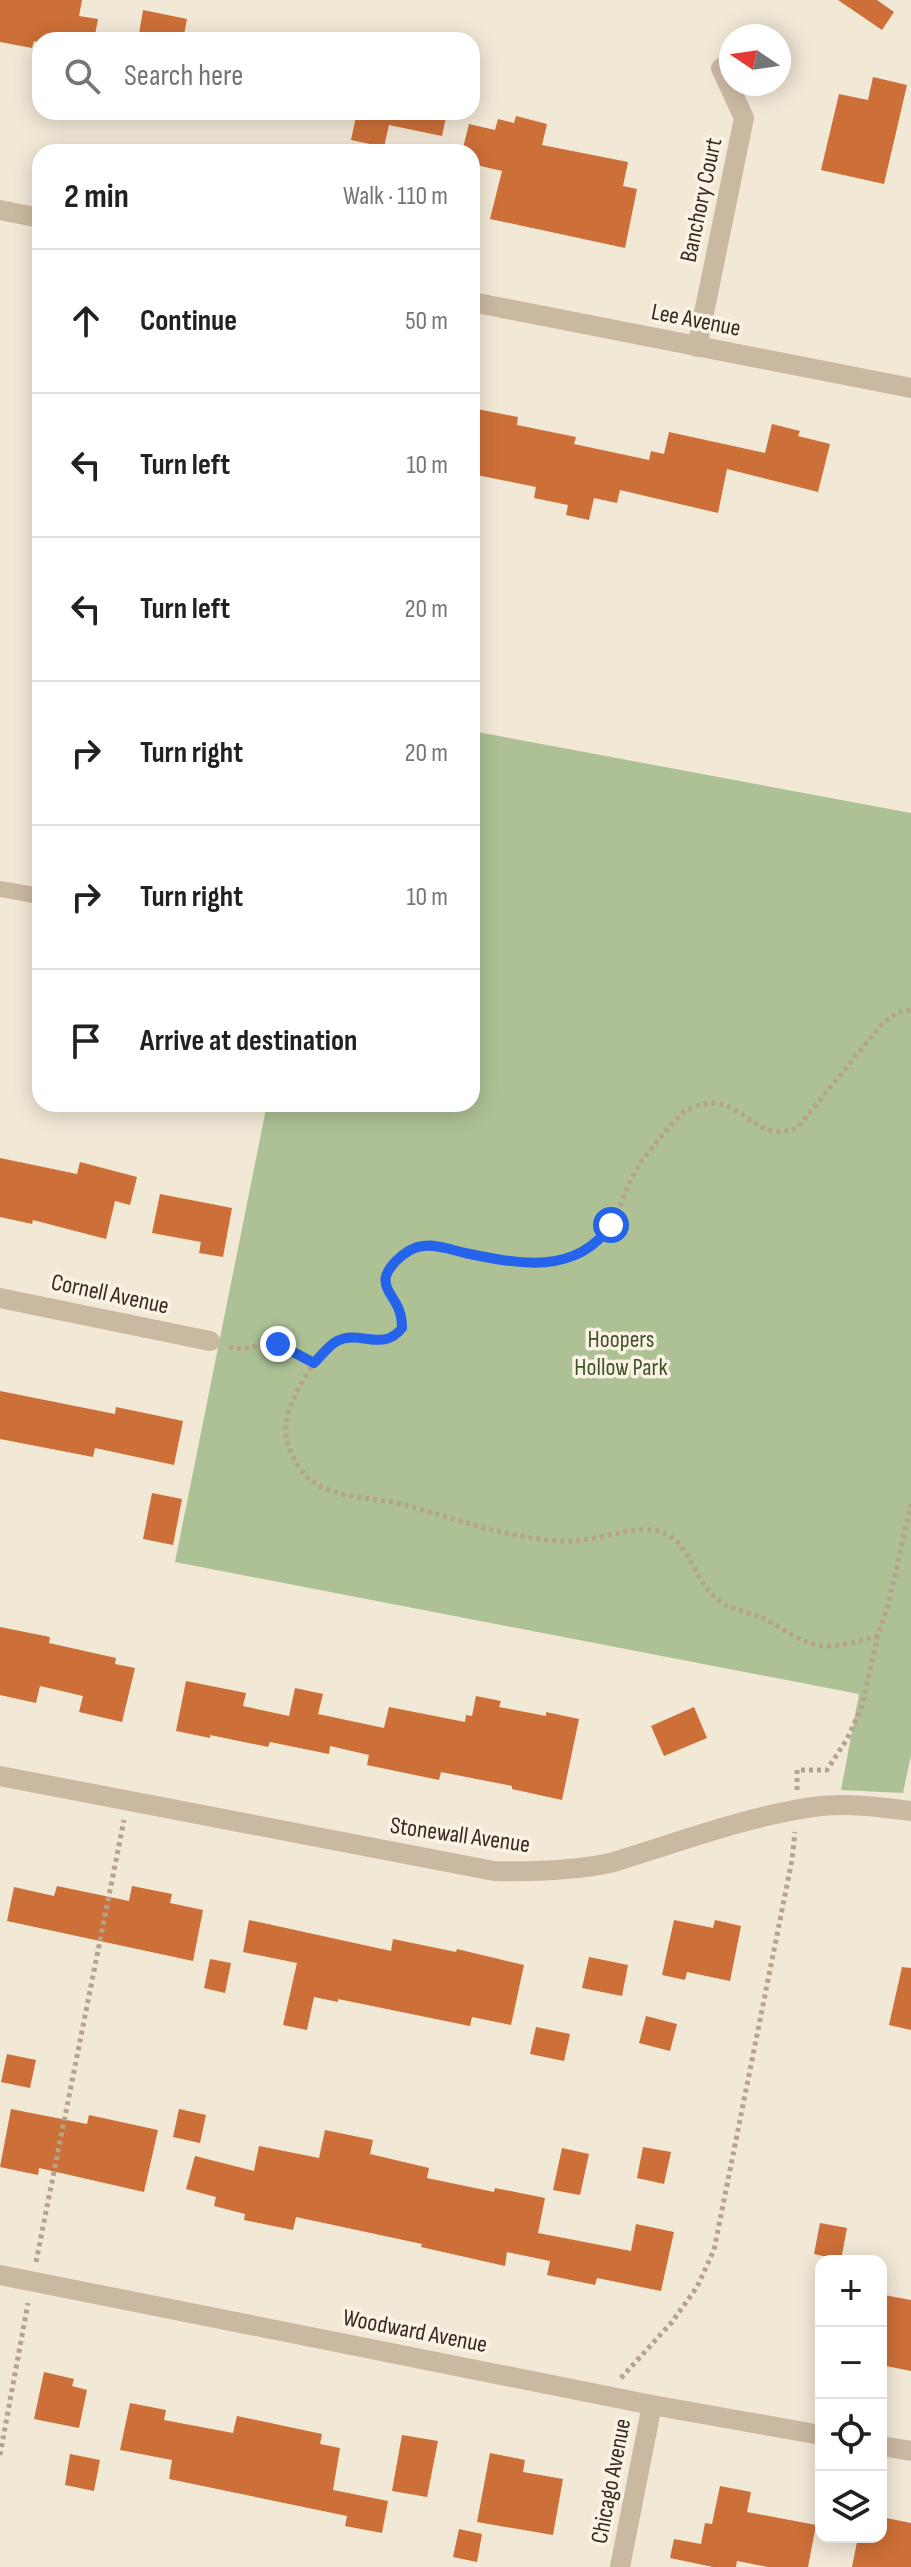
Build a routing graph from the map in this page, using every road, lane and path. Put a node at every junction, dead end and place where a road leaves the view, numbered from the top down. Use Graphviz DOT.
graph roads {
  1 [pos="734,96"];
  2 [pos="0,210"];
  3 [pos="32,216"];
  4 [pos="480,304"];
  5 [pos="697,347"];
  6 [pos="911,388"];
  7 [pos="0,889"];
  8 [pos="32,895"];
  9 [pos="911,1010"];
  10 [pos="0,1298"];
  11 [pos="210,1341"];
  12 [pos="314,1363"];
  13 [pos="911,1504"];
  14 [pos="878,1636"];
  15 [pos="0,1776"];
  16 [pos="128,1801"];
  17 [pos="797,1810"];
  18 [pos="911,1811"];
  19 [pos="0,2275"];
  20 [pos="32,2281"];
  21 [pos="608,2396"];
  22 [pos="652,2405"];
  23 [pos="815,2434"];
  24 [pos="887,2447"];
  25 [pos="911,2451"];
  26 [pos="0,2455"];
  27 [pos="620,2567"];
  1 -- 5 [label="street, Banchory Court"];
  2 -- 3 [label="street"];
  4 -- 5 [label="street, Lee Avenue"];
  5 -- 6 [label="street, Lee Avenue"];
  7 -- 8 [label="lane"];
  9 -- 12 [label="path"];
  10 -- 11 [label="street, Cornell Avenue"];
  11 -- 12 [label="path"];
  12 -- 14 [label="path"];
  13 -- 14 [label="path"];
  14 -- 17 [label="path"];
  15 -- 16 [label="street, Stonewall Avenue"];
  16 -- 17 [label="street, Stonewall Avenue"];
  16 -- 20 [label="path"];
  17 -- 18 [label="street, Stonewall Avenue"];
  17 -- 21 [label="path"];
  19 -- 20 [label="street, Woodward Avenue"];
  20 -- 21 [label="street, Woodward Avenue"];
  20 -- 26 [label="path"];
  21 -- 22 [label="street, Woodward Avenue"];
  22 -- 23 [label="street, Woodward Avenue"];
  22 -- 27 [label="street, Chicago Avenue"];
  24 -- 25 [label="street"];
}
